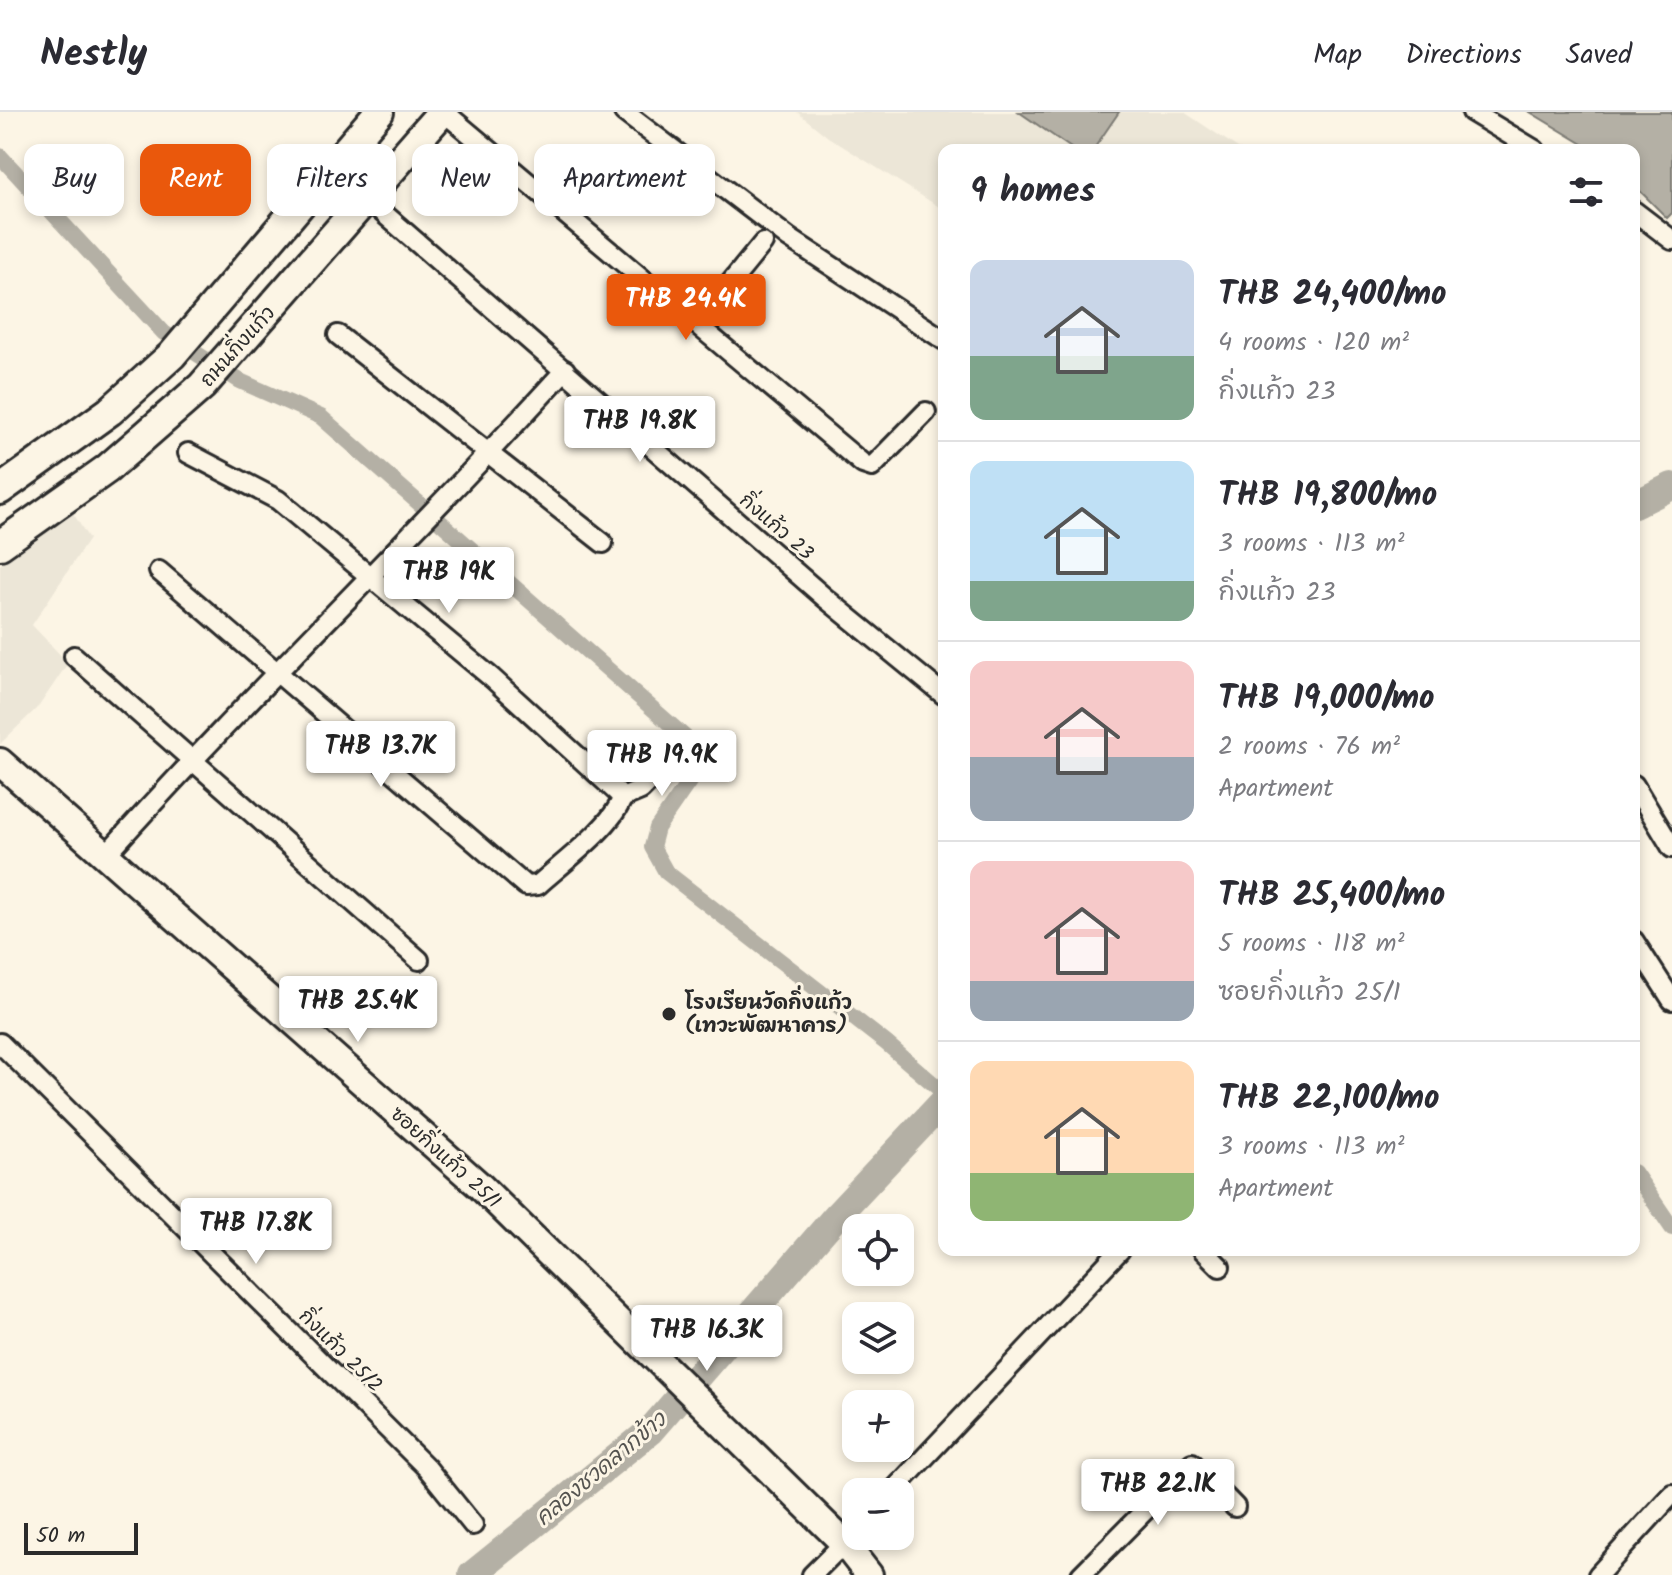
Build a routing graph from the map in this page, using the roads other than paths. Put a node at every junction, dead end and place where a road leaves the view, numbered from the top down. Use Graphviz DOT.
graph roads {
  1 [pos="379,112"];
  2 [pos="443,112"];
  3 [pos="624,112"];
  4 [pos="1472,112"];
  5 [pos="1525,144"];
  6 [pos="396,164"];
  7 [pos="350,216"];
  8 [pos="387,216"];
  9 [pos="1640,216"];
  10 [pos="1672,240"];
  11 [pos="763,243"];
  12 [pos="697,324"];
  13 [pos="338,335"];
  14 [pos="938,336"];
  15 [pos="565,370"];
  16 [pos="926,412"];
  17 [pos="188,453"];
  18 [pos="490,455"];
  19 [pos="0,490"];
  20 [pos="603,543"];
  21 [pos="0,545"];
  22 [pos="159,571"];
  23 [pos="369,575"];
  24 [pos="74,656"];
  25 [pos="276,672"];
  26 [pos="938,690"];
  27 [pos="677,754"];
  28 [pos="191,761"];
  29 [pos="0,762"];
  30 [pos="1640,795"];
  31 [pos="622,798"];
  32 [pos="1672,848"];
  33 [pos="104,857"];
  34 [pos="1640,950"];
  35 [pos="419,960"];
  36 [pos="1672,1000"];
  37 [pos="0,1043"];
  38 [pos="1114,1256"];
  39 [pos="1209,1256"];
  40 [pos="1220,1267"];
  41 [pos="905,1478"];
  42 [pos="1672,1494"];
  43 [pos="1235,1507"];
  44 [pos="1672,1511"];
  45 [pos="473,1525"];
  46 [pos="842,1530"];
  47 [pos="842,1545"];
  48 [pos="856,1550"];
  49 [pos="812,1575"];
  50 [pos="869,1575"];
  51 [pos="1081,1575"];
  52 [pos="1612,1575"];
  1 -- 19 [label="main road"];
  2 -- 6 [label="main road, ถนนกิ่งแก้ว"];
  2 -- 12 [label="street"];
  3 -- 14 [label="street"];
  4 -- 5 [label="street"];
  7 -- 21 [label="main road, ถนนกิ่งแก้ว"];
  8 -- 15 [label="street, กิ่งแก้ว 23"];
  9 -- 10 [label="street"];
  11 -- 12 [label="street"];
  12 -- 16 [label="street"];
  13 -- 18 [label="street"];
  15 -- 18 [label="street"];
  15 -- 26 [label="street, กิ่งแก้ว 23"];
  17 -- 23 [label="street"];
  18 -- 20 [label="street"];
  18 -- 23 [label="street"];
  22 -- 25 [label="street"];
  23 -- 25 [label="street"];
  23 -- 31 [label="street"];
  24 -- 28 [label="street"];
  25 -- 28 [label="street"];
  25 -- 31 [label="street"];
  27 -- 31 [label="street"];
  28 -- 33 [label="street"];
  28 -- 35 [label="street"];
  29 -- 33 [label="street, ซอยกิ่งแก้ว 25/1"];
  30 -- 32 [label="street"];
  33 -- 46 [label="street, ซอยกิ่งแก้ว 25/1"];
  34 -- 36 [label="street"];
  37 -- 45 [label="street, กิ่งแก้ว 25/2"];
  38 -- 41 [label="street"];
  39 -- 40 [label="street"];
  42 -- 52 [label="street"];
  43 -- 51 [label="street"];
  44 -- 52 [label="street"];
  47 -- 49 [label="street"];
  48 -- 50 [label="street, ซอยกิ่งแก้ว 25/1"];
}
